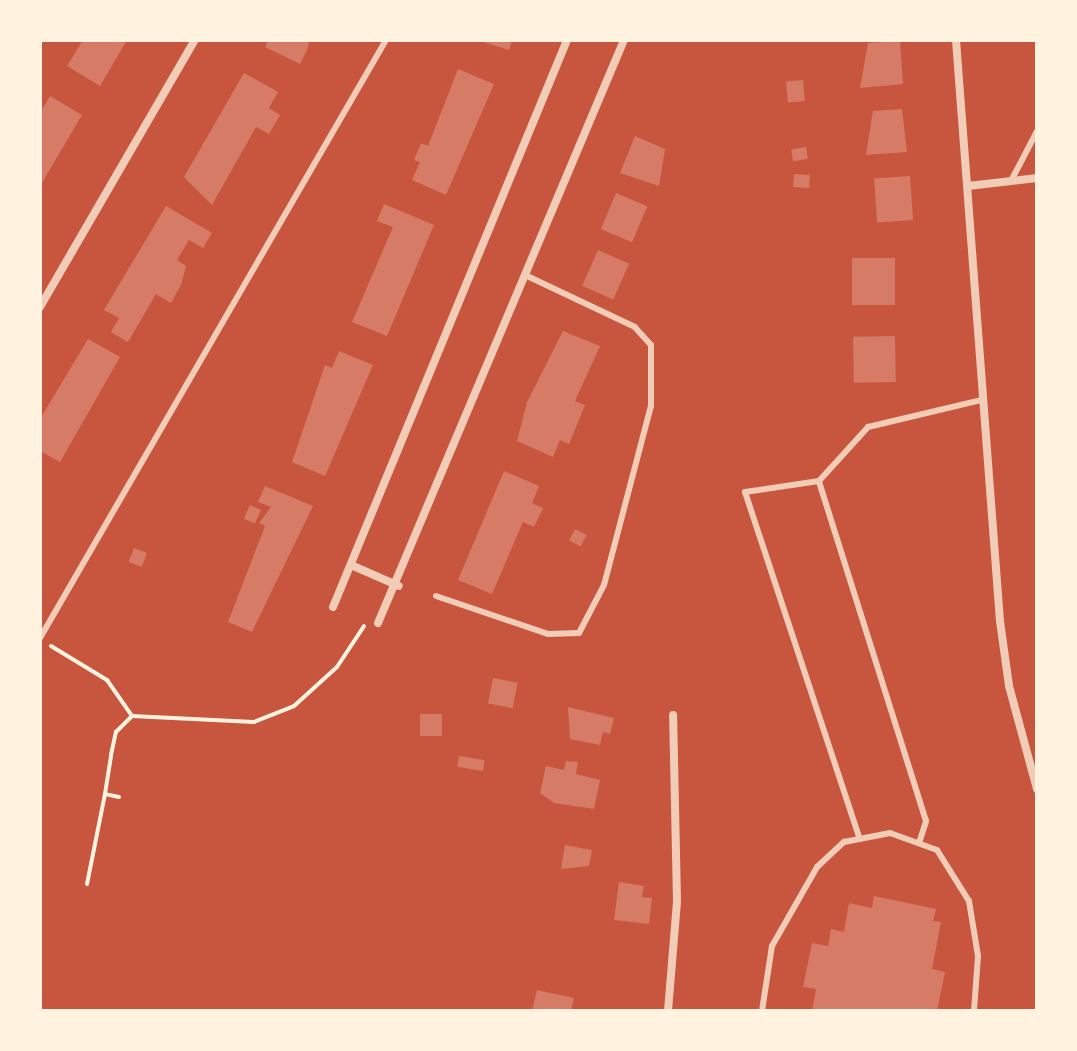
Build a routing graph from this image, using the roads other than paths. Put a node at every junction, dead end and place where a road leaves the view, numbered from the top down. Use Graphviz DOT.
graph roads {
  1 [pos="195,40"];
  2 [pos="386,40"];
  3 [pos="567,40"];
  4 [pos="624,40"];
  5 [pos="956,40"];
  6 [pos="1037,131"];
  7 [pos="1037,178"];
  8 [pos="1011,182"];
  9 [pos="968,186"];
  10 [pos="529,277"];
  11 [pos="40,307"];
  12 [pos="981,400"];
  13 [pos="819,481"];
  14 [pos="351,565"];
  15 [pos="399,586"];
  16 [pos="436,596"];
  17 [pos="333,607"];
  18 [pos="378,623"];
  19 [pos="40,639"];
  20 [pos="673,715"];
  21 [pos="1037,789"];
  22 [pos="859,837"];
  23 [pos="920,840"];
  24 [pos="668,1011"];
  25 [pos="762,1011"];
  26 [pos="974,1011"];
  1 -- 11 [label="street"];
  2 -- 19 [label="lane"];
  3 -- 14 [label="street"];
  4 -- 10 [label="street"];
  5 -- 9 [label="street"];
  6 -- 8 [label="lane"];
  7 -- 8 [label="street"];
  8 -- 9 [label="street"];
  9 -- 12 [label="street"];
  10 -- 15 [label="street"];
  10 -- 16 [label="lane"];
  12 -- 13 [label="lane"];
  12 -- 21 [label="street"];
  13 -- 22 [label="lane"];
  13 -- 23 [label="lane"];
  14 -- 15 [label="street"];
  14 -- 17 [label="street"];
  15 -- 18 [label="street"];
  20 -- 24 [label="street"];
  22 -- 23 [label="lane"];
  22 -- 25 [label="lane"];
  23 -- 26 [label="lane"];
}
